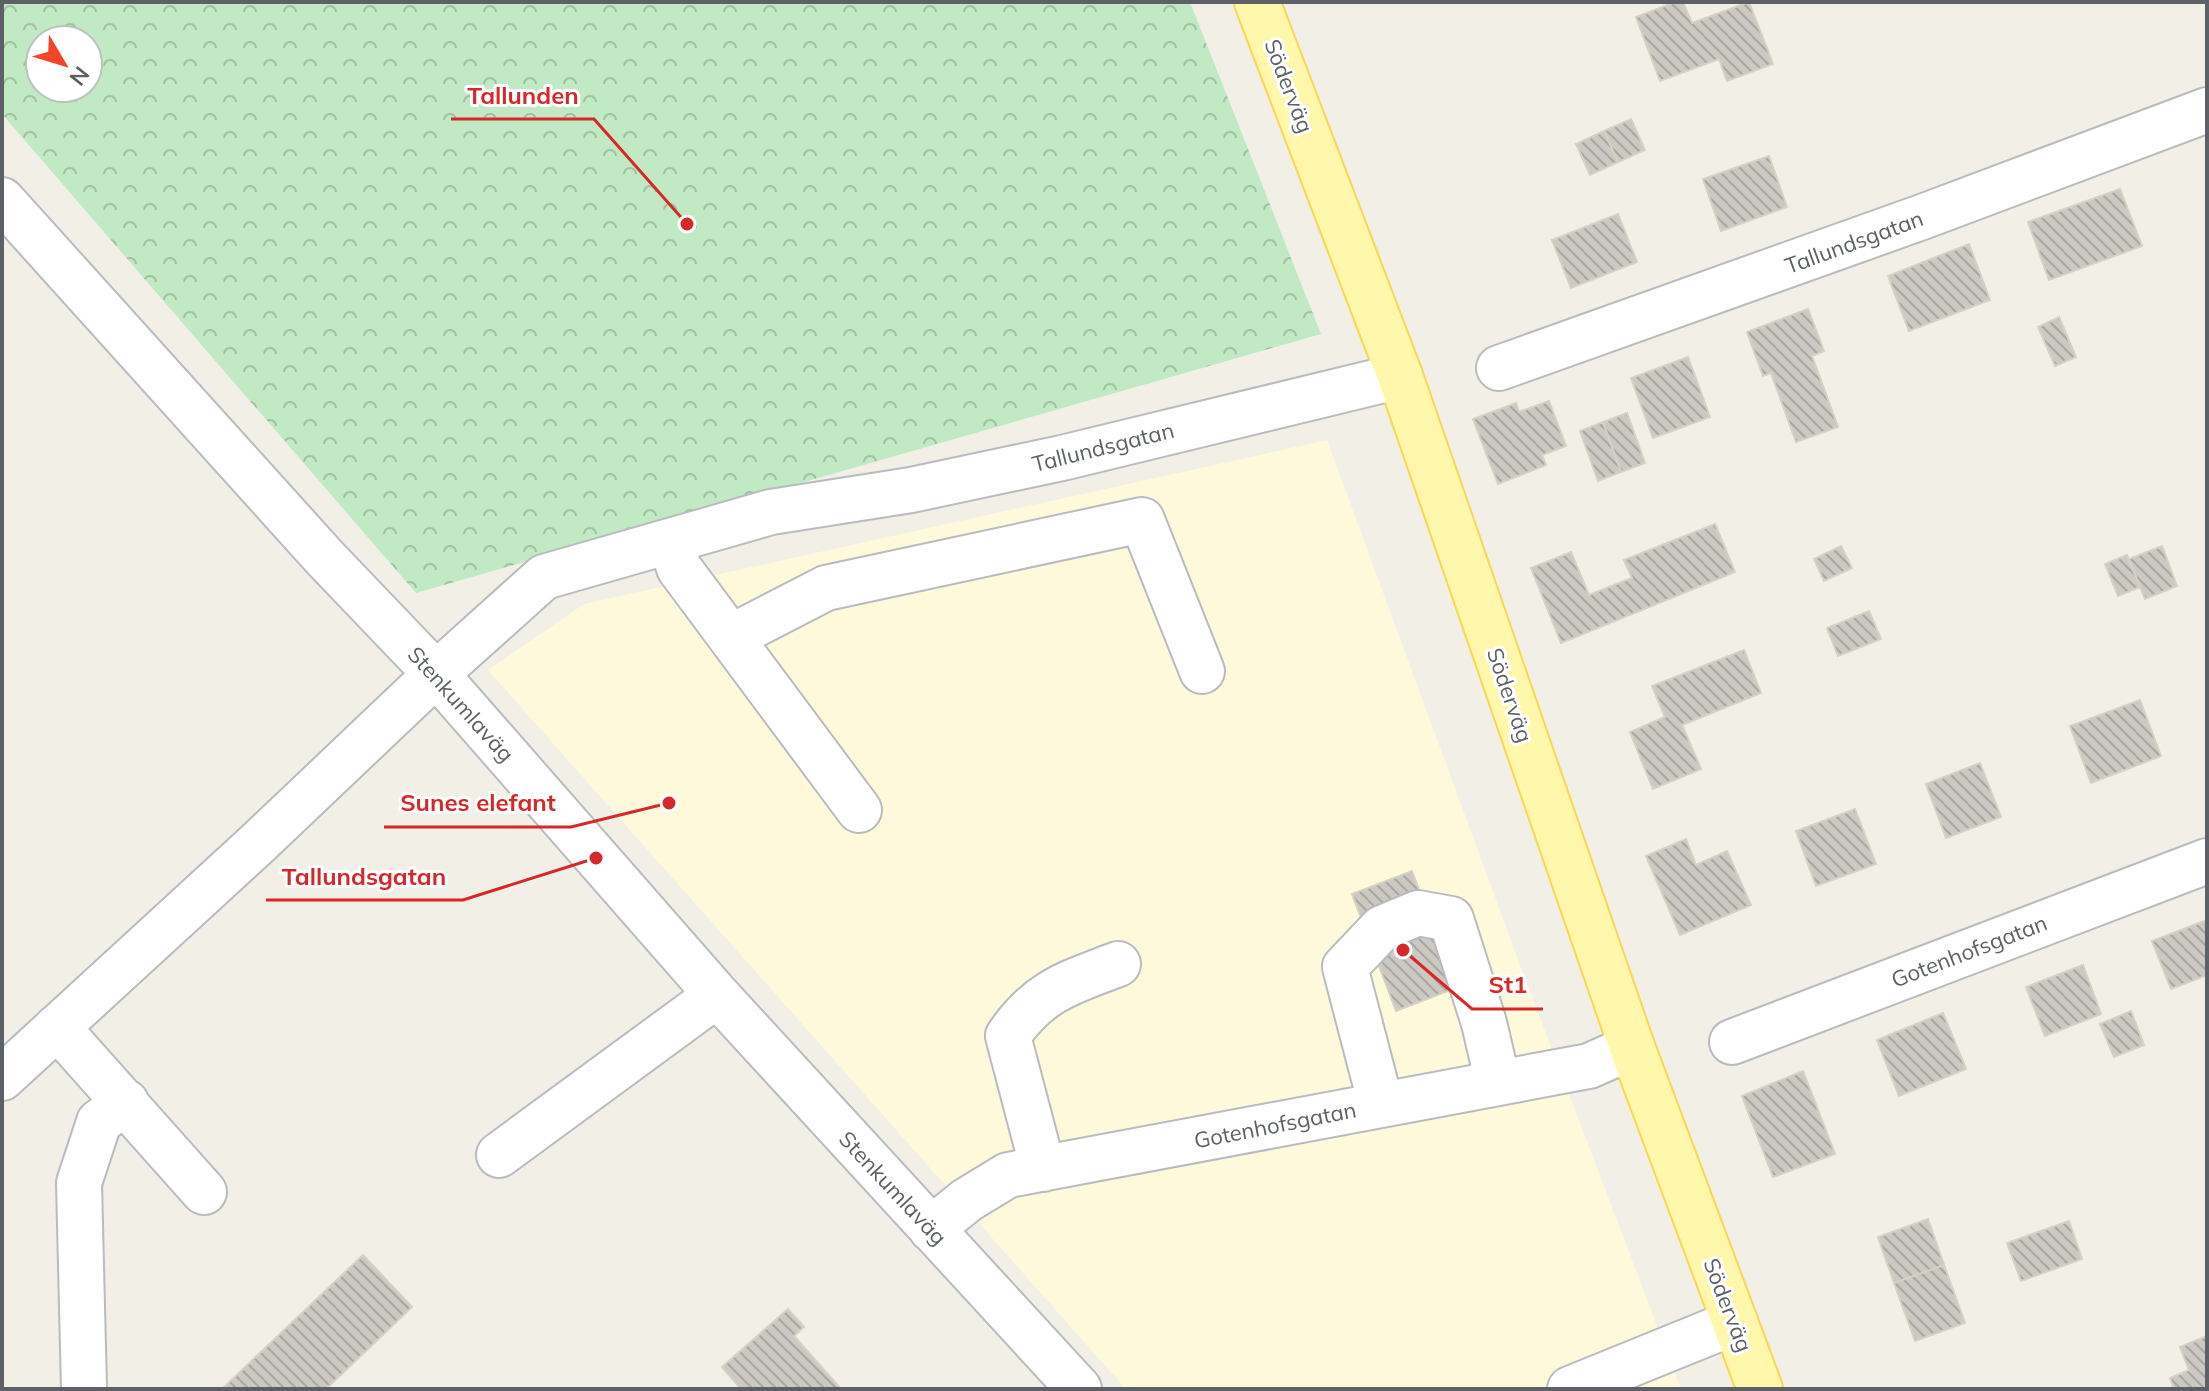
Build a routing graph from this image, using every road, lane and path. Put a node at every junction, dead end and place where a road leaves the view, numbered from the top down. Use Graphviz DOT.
graph roads {
  1 [pos="1257,2"];
  2 [pos="2207,110"];
  3 [pos="2,200"];
  4 [pos="1499,368"];
  5 [pos="1400,376"];
  6 [pos="671,541"];
  7 [pos="731,637"];
  8 [pos="1202,671"];
  9 [pos="436,674"];
  10 [pos="859,810"];
  11 [pos="2207,861"];
  12 [pos="1118,964"];
  13 [pos="717,995"];
  14 [pos="57,1027"];
  15 [pos="1732,1042"];
  16 [pos="1632,1047"];
  17 [pos="2,1078"];
  18 [pos="1498,1083"];
  19 [pos="126,1102"];
  20 [pos="1381,1105"];
  21 [pos="499,1155"];
  22 [pos="1043,1169"];
  23 [pos="204,1192"];
  24 [pos="931,1229"];
  25 [pos="1735,1322"];
  26 [pos="84,1389"];
  27 [pos="1079,1389"];
  28 [pos="1570,1389"];
  29 [pos="1760,1389"];
  1 -- 5 [label="main road, Söderväg"];
  2 -- 4 [label="street, Tallundsgatan"];
  3 -- 9 [label="street, Stenkumlaväg"];
  5 -- 6 [label="street, Tallundsgatan"];
  5 -- 16 [label="main road, Söderväg"];
  6 -- 7 [label="street"];
  6 -- 9 [label="street, Tallundsgatan"];
  7 -- 8 [label="street"];
  7 -- 10 [label="street"];
  9 -- 13 [label="street, Stenkumlaväg"];
  9 -- 14 [label="street, Tallundsgatan"];
  11 -- 15 [label="street, Gotenhofsgatan"];
  12 -- 22 [label="street"];
  13 -- 21 [label="street"];
  13 -- 24 [label="street, Stenkumlaväg"];
  14 -- 17 [label="street, Tallundsgatan"];
  14 -- 19 [label="street"];
  16 -- 18 [label="street, Gotenhofsgatan"];
  16 -- 25 [label="main road, Söderväg"];
  18 -- 20 [label="street, Gotenhofsgatan"];
  18 -- 20 [label="street"];
  19 -- 23 [label="street"];
  19 -- 26 [label="street"];
  20 -- 22 [label="street, Gotenhofsgatan"];
  22 -- 24 [label="street, Gotenhofsgatan"];
  24 -- 27 [label="street, Stenkumlaväg"];
  25 -- 28 [label="street"];
  25 -- 29 [label="main road, Söderväg"];
}
